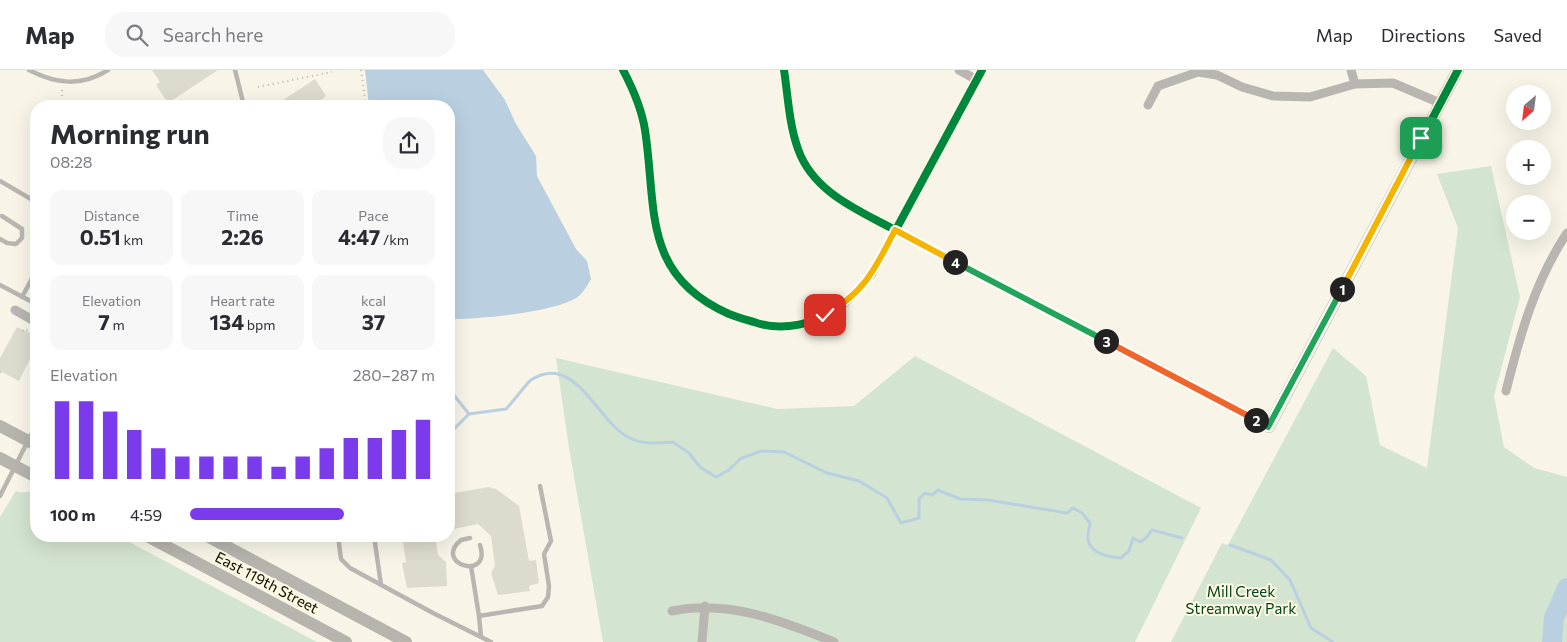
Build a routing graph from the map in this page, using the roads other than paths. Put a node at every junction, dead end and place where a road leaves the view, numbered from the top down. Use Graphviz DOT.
graph roads {
  1 [pos="29,70"];
  2 [pos="108,70"];
  3 [pos="235,70"];
  4 [pos="623,70"];
  5 [pos="784,70"];
  6 [pos="959,70"];
  7 [pos="982,70"];
  8 [pos="1351,70"];
  9 [pos="1458,70"];
  10 [pos="977,80"];
  11 [pos="1355,84"];
  12 [pos="242,100"];
  13 [pos="1440,103"];
  14 [pos="1148,105"];
  15 [pos="0,182"];
  16 [pos="30,199"];
  17 [pos="2,216"];
  18 [pos="895,230"];
  19 [pos="1567,233"];
  20 [pos="0,239"];
  21 [pos="30,282"];
  22 [pos="0,285"];
  23 [pos="22,297"];
  24 [pos="30,301"];
  25 [pos="15,310"];
  26 [pos="30,319"];
  27 [pos="1506,391"];
  28 [pos="0,426"];
  29 [pos="1268,427"];
  30 [pos="30,442"];
  31 [pos="30,446"];
  32 [pos="0,458"];
  33 [pos="15,466"];
  34 [pos="30,474"];
  35 [pos="540,486"];
  36 [pos="0,496"];
  37 [pos="470,538"];
  38 [pos="158,542"];
  39 [pos="218,542"];
  40 [pos="339,542"];
  41 [pos="375,542"];
  42 [pos="480,545"];
  43 [pos="471,566"];
  44 [pos="381,585"];
  45 [pos="705,606"];
  46 [pos="672,611"];
  47 [pos="479,616"];
  48 [pos="481,637"];
  49 [pos="346,642"];
  50 [pos="406,642"];
  51 [pos="491,642"];
  52 [pos="702,642"];
  53 [pos="834,642"];
  1 -- 2 [label="lane"];
  3 -- 12 [label="lane"];
  4 -- 18 [label="street"];
  5 -- 18 [label="street"];
  6 -- 10 [label="street"];
  7 -- 10 [label="street"];
  8 -- 11 [label="street"];
  9 -- 13 [label="main road"];
  10 -- 18 [label="street"];
  11 -- 13 [label="street"];
  11 -- 14 [label="street"];
  13 -- 29 [label="main road"];
  15 -- 16 [label="lane"];
  17 -- 20 [label="lane"];
  18 -- 29 [label="street"];
  19 -- 27 [label="street"];
  21 -- 23 [label="lane"];
  22 -- 23 [label="lane"];
  23 -- 24 [label="lane"];
  25 -- 26 [label="street"];
  28 -- 30 [label="main road"];
  31 -- 33 [label="lane"];
  32 -- 33 [label="main road"];
  33 -- 34 [label="main road"];
  33 -- 36 [label="lane"];
  35 -- 47 [label="lane"];
  37 -- 43 [label="lane"];
  38 -- 49 [label="main road, East 119th Street"];
  39 -- 50 [label="main road, East 119th Street"];
  40 -- 44 [label="lane"];
  41 -- 44 [label="lane"];
  42 -- 43 [label="lane"];
  43 -- 47 [label="lane"];
  44 -- 48 [label="lane"];
  45 -- 46 [label="street"];
  45 -- 52 [label="street"];
  45 -- 53 [label="street"];
  47 -- 48 [label="lane"];
  48 -- 51 [label="lane"];
}
